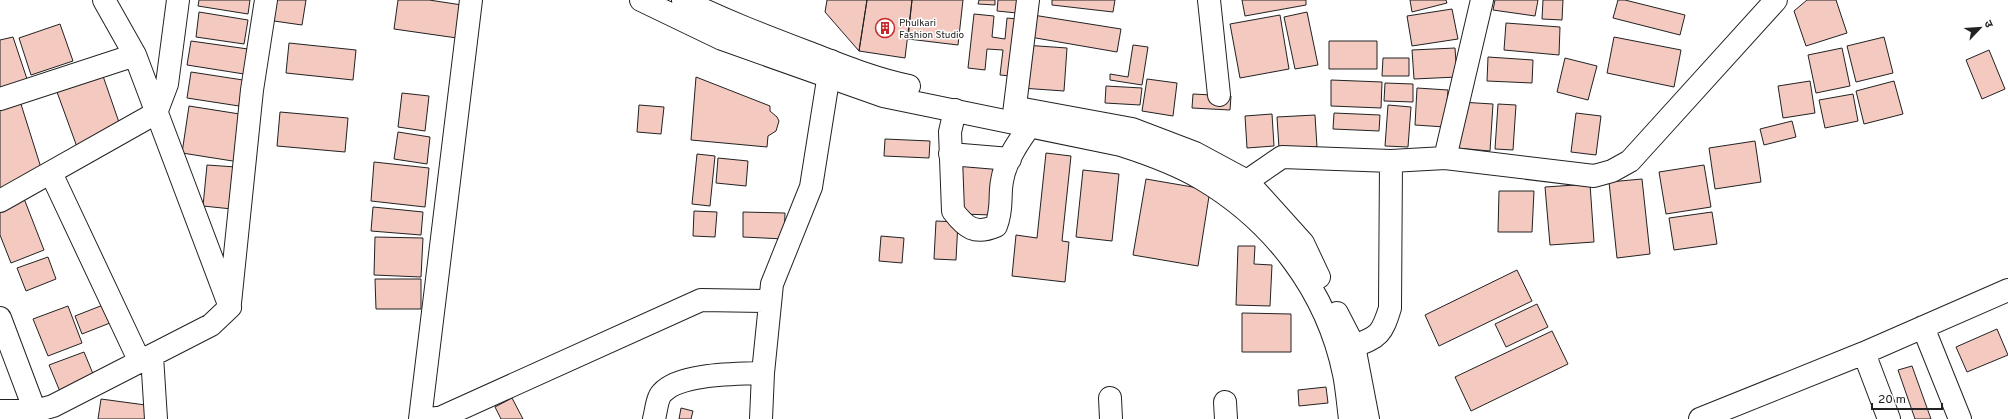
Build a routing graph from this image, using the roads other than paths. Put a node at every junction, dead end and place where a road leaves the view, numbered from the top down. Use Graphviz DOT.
graph roads {
  1 [pos="104,0"];
  2 [pos="178,0"];
  3 [pos="266,0"];
  4 [pos="472,0"];
  5 [pos="641,0"];
  6 [pos="683,0"];
  7 [pos="1028,0"];
  8 [pos="1209,0"];
  9 [pos="1482,0"];
  10 [pos="1776,0"];
  11 [pos="135,56"];
  12 [pos="830,70"];
  13 [pos="1219,95"];
  14 [pos="0,99"];
  15 [pos="955,110"];
  16 [pos="156,113"];
  17 [pos="1019,118"];
  18 [pos="950,154"];
  19 [pos="1446,158"];
  20 [pos="1010,159"];
  21 [pos="1391,161"];
  22 [pos="51,173"];
  23 [pos="1247,181"];
  24 [pos="0,201"];
  25 [pos="1237,201"];
  26 [pos="2008,290"];
  27 [pos="770,301"];
  28 [pos="230,307"];
  29 [pos="0,318"];
  30 [pos="1923,327"];
  31 [pos="1354,346"];
  32 [pos="1864,353"];
  33 [pos="146,359"];
  34 [pos="763,373"];
  35 [pos="0,411"];
  36 [pos="49,412"];
  37 [pos="156,419"];
  38 [pos="420,419"];
  39 [pos="430,419"];
  40 [pos="654,419"];
  41 [pos="761,419"];
  42 [pos="1350,419"];
  43 [pos="1368,419"];
  44 [pos="1700,419"];
  45 [pos="1889,419"];
  46 [pos="1960,419"];
  1 -- 11 [label="street"];
  2 -- 16 [label="street"];
  3 -- 28 [label="street"];
  4 -- 38 [label="street"];
  5 -- 12 [label="street"];
  6 -- 12 [label="street"];
  7 -- 17 [label="street"];
  8 -- 13 [label="street"];
  9 -- 19 [label="street"];
  10 -- 19 [label="street"];
  11 -- 14 [label="street"];
  11 -- 16 [label="street"];
  12 -- 15 [label="street"];
  12 -- 17 [label="street"];
  12 -- 27 [label="street"];
  15 -- 17 [label="street"];
  15 -- 18 [label="street"];
  16 -- 22 [label="street"];
  16 -- 28 [label="street"];
  17 -- 20 [label="street"];
  17 -- 23 [label="street"];
  17 -- 25 [label="street"];
  18 -- 20 [label="street"];
  18 -- 20 [label="street"];
  19 -- 21 [label="street"];
  21 -- 23 [label="street"];
  21 -- 31 [label="street"];
  22 -- 24 [label="street"];
  22 -- 33 [label="street"];
  23 -- 25 [label="street"];
  23 -- 31 [label="street"];
  25 -- 42 [label="street"];
  26 -- 30 [label="street"];
  27 -- 34 [label="street"];
  27 -- 39 [label="street"];
  28 -- 33 [label="street"];
  29 -- 36 [label="street"];
  30 -- 32 [label="street"];
  30 -- 46 [label="street"];
  31 -- 43 [label="street"];
  32 -- 44 [label="street"];
  32 -- 45 [label="street"];
  33 -- 36 [label="street"];
  33 -- 37 [label="street"];
  34 -- 40 [label="street"];
  34 -- 41 [label="street"];
  35 -- 36 [label="street"];
}
